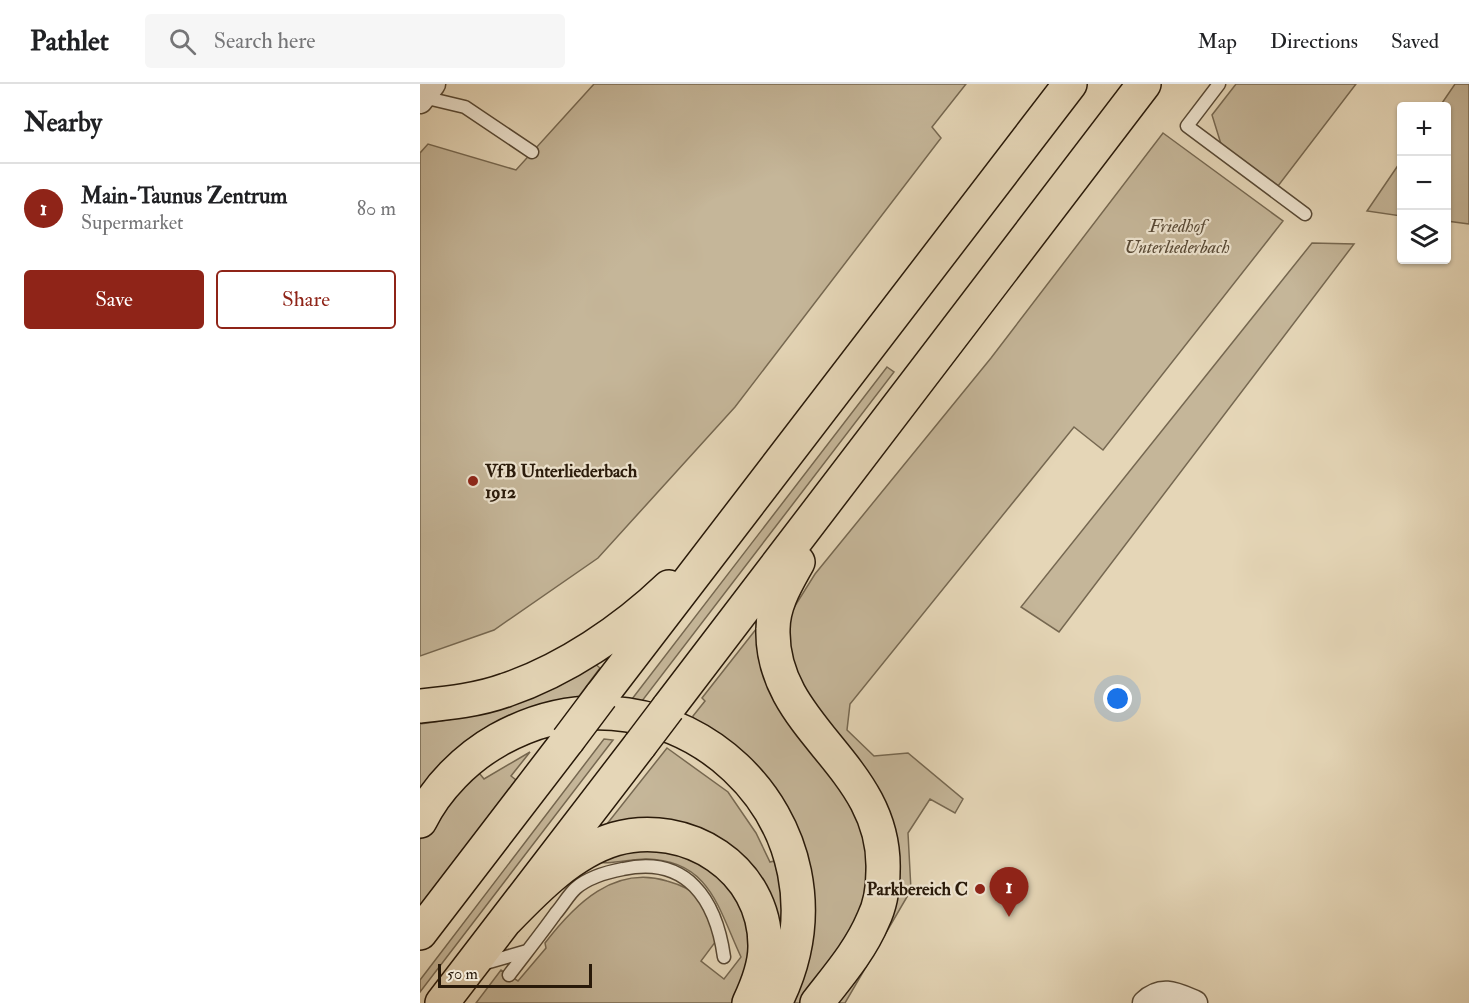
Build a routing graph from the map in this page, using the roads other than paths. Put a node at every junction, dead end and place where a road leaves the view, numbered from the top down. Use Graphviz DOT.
graph roads {
  1 [pos="1070,84"];
  2 [pos="1144,84"];
  3 [pos="1219,84"];
  4 [pos="425,94"];
  5 [pos="532,152"];
  6 [pos="1305,214"];
  7 [pos="874,437"];
  8 [pos="727,532"];
  9 [pos="420,706"];
  10 [pos="420,821"];
  11 [pos="575,873"];
  12 [pos="506,920"];
  13 [pos="420,933"];
  14 [pos="527,951"];
  15 [pos="724,957"];
  16 [pos="469,968"];
  17 [pos="509,975"];
  18 [pos="442,1003"];
  19 [pos="749,1003"];
  20 [pos="775,1003"];
  21 [pos="817,1003"];
  22 [pos="1145,1003"];
  23 [pos="1195,1003"];
  1 -- 8 [label="highway"];
  2 -- 7 [label="highway"];
  3 -- 6 [label="lane"];
  4 -- 5 [label="lane"];
  7 -- 12 [label="highway, bridge"];
  7 -- 21 [label="highway"];
  8 -- 9 [label="highway"];
  8 -- 13 [label="highway, bridge"];
  10 -- 20 [label="highway"];
  11 -- 12 [label="highway"];
  11 -- 14 [label="lane"];
  11 -- 15 [label="lane"];
  11 -- 19 [label="highway"];
  12 -- 16 [label="highway"];
  14 -- 16 [label="lane"];
  14 -- 17 [label="lane"];
  16 -- 18 [label="highway"];
  22 -- 23 [label="street"];
}
